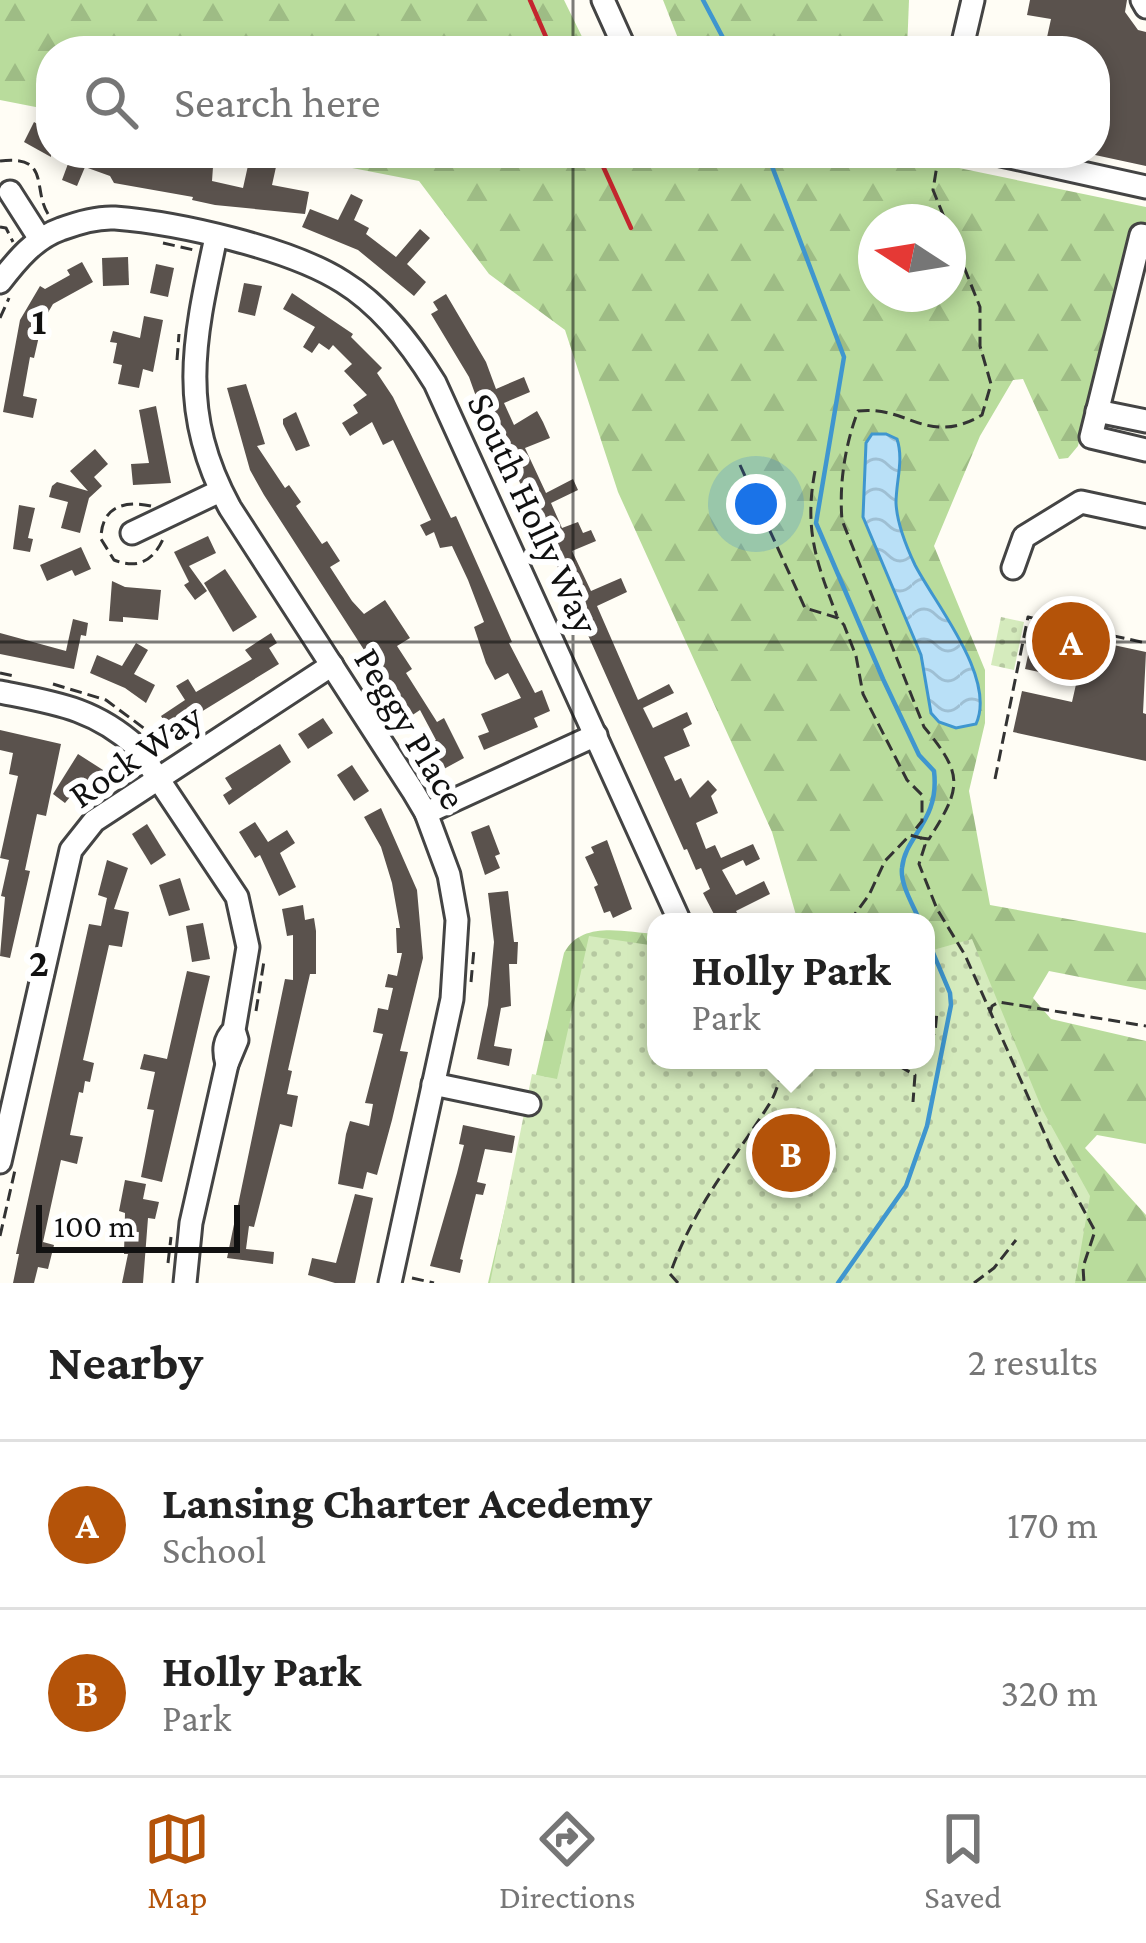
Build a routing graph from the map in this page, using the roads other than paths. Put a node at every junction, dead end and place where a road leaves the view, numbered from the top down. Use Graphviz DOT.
graph roads {
  1 [pos="603,0"];
  2 [pos="973,0"];
  3 [pos="619,36"];
  4 [pos="965,36"];
  5 [pos="1060,168"];
  6 [pos="1146,187"];
  7 [pos="10,192"];
  8 [pos="1146,236"];
  9 [pos="40,239"];
  10 [pos="206,244"];
  11 [pos="9,284"];
  12 [pos="1097,411"];
  13 [pos="1146,422"];
  14 [pos="1146,450"];
  15 [pos="220,491"];
  16 [pos="1146,516"];
  17 [pos="132,533"];
  18 [pos="1013,568"];
  19 [pos="332,665"];
  20 [pos="0,692"];
  21 [pos="596,736"];
  22 [pos="159,778"];
  23 [pos="426,813"];
  24 [pos="676,913"];
  25 [pos="433,1084"];
  26 [pos="529,1104"];
  27 [pos="8,1165"];
  28 [pos="176,1279"];
  29 [pos="399,1280"];
  1 -- 3 [label="street"];
  2 -- 4 [label="street"];
  5 -- 6 [label="street"];
  7 -- 9 [label="street"];
  8 -- 12 [label="street"];
  9 -- 10 [label="street, South Holly Way"];
  9 -- 11 [label="street"];
  10 -- 15 [label="street, Peggy Place"];
  10 -- 21 [label="street, South Holly Way"];
  12 -- 13 [label="street"];
  12 -- 14 [label="street"];
  15 -- 17 [label="street"];
  15 -- 19 [label="street, Peggy Place"];
  16 -- 18 [label="street"];
  19 -- 22 [label="street, Rock Way"];
  19 -- 23 [label="street, Peggy Place"];
  20 -- 22 [label="street"];
  21 -- 23 [label="street"];
  21 -- 24 [label="street, South Holly Way"];
  22 -- 27 [label="street, Rock Way"];
  22 -- 28 [label="street"];
  23 -- 25 [label="street, Peggy Place"];
  25 -- 26 [label="street"];
  25 -- 29 [label="street, Peggy Place"];
}
